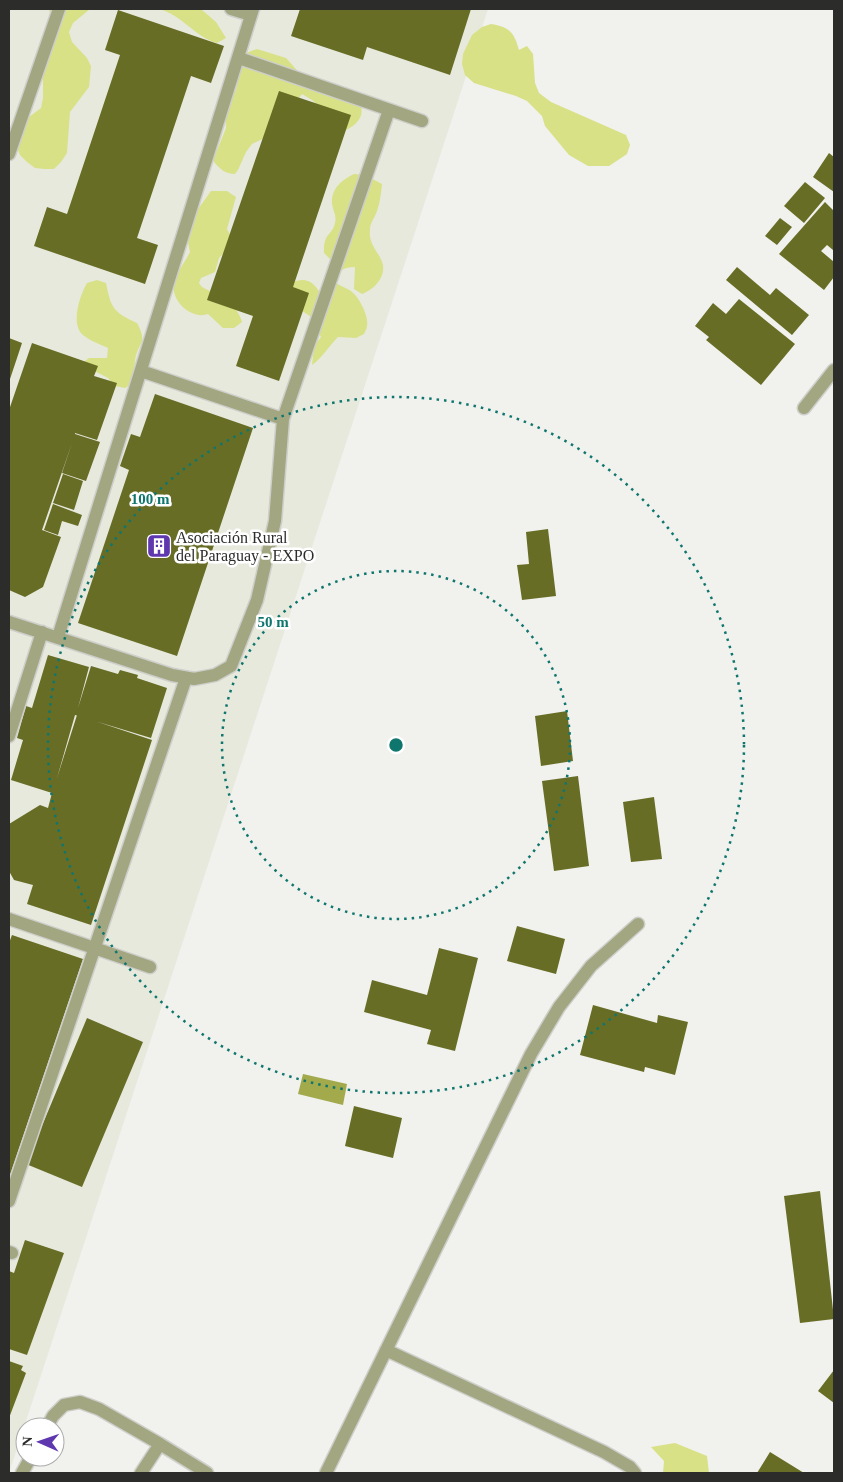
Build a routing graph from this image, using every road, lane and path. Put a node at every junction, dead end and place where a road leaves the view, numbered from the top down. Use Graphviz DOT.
graph roads {
  1 [pos="59,9"];
  2 [pos="230,9"];
  3 [pos="252,12"];
  4 [pos="239,58"];
  5 [pos="389,110"];
  6 [pos="422,121"];
  7 [pos="9,154"];
  8 [pos="834,370"];
  9 [pos="141,371"];
  10 [pos="804,408"];
  11 [pos="284,419"];
  12 [pos="9,622"];
  13 [pos="42,632"];
  14 [pos="58,637"];
  15 [pos="186,678"];
  16 [pos="9,736"];
  17 [pos="9,919"];
  18 [pos="638,924"];
  19 [pos="94,948"];
  20 [pos="150,967"];
  21 [pos="9,1201"];
  22 [pos="386,1350"];
  23 [pos="52,1417"];
  24 [pos="160,1444"];
  25 [pos="141,1473"];
  26 [pos="207,1473"];
  27 [pos="326,1473"];
  28 [pos="635,1473"];
  1 -- 7 [label="street"];
  2 -- 3 [label="street"];
  3 -- 4 [label="street"];
  4 -- 5 [label="street"];
  4 -- 9 [label="street"];
  5 -- 6 [label="street"];
  5 -- 11 [label="street"];
  8 -- 10 [label="street"];
  9 -- 11 [label="street"];
  9 -- 14 [label="street"];
  11 -- 15 [label="street"];
  12 -- 13 [label="street"];
  13 -- 14 [label="street"];
  13 -- 16 [label="street"];
  14 -- 15 [label="street"];
  15 -- 19 [label="street"];
  17 -- 19 [label="street"];
  18 -- 22 [label="street"];
  19 -- 20 [label="street"];
  19 -- 21 [label="street"];
  22 -- 27 [label="street"];
  22 -- 28 [label="street"];
  23 -- 24 [label="street"];
  24 -- 25 [label="street"];
  24 -- 26 [label="street"];
}
